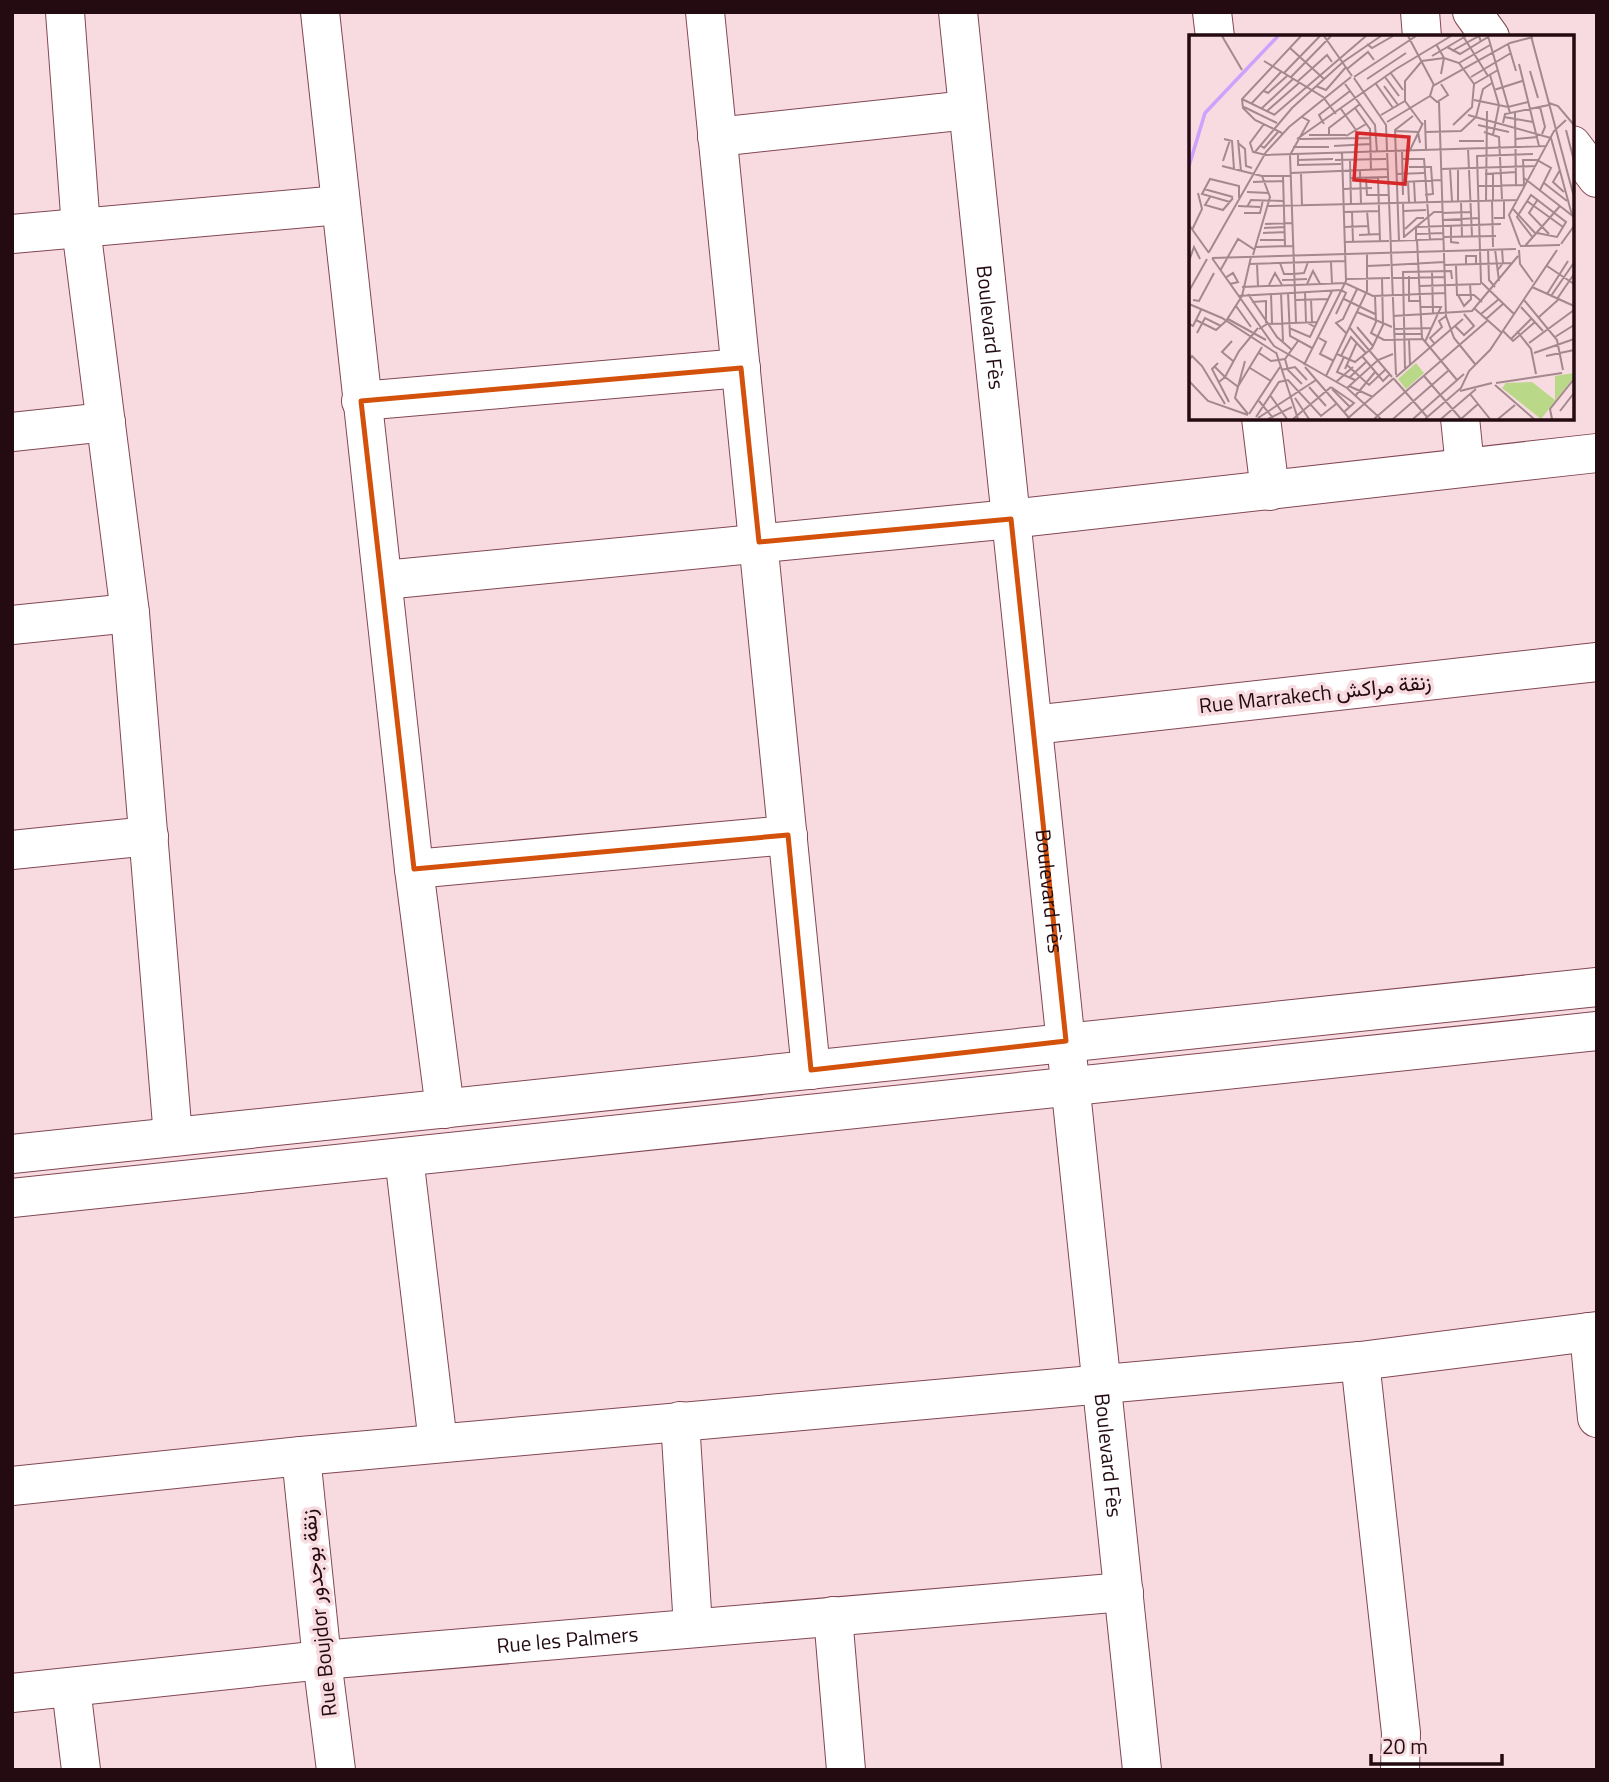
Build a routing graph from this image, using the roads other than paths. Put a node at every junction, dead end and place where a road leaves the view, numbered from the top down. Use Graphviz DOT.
graph roads {
  1 [pos="65,12"];
  2 [pos="320,12"];
  3 [pos="705,12"];
  4 [pos="958,12"];
  5 [pos="1213,12"];
  6 [pos="1420,12"];
  7 [pos="1472,12"];
  8 [pos="1215,35"];
  9 [pos="1422,35"];
  10 [pos="1489,35"];
  11 [pos="968,110"];
  12 [pos="718,137"];
  13 [pos="1574,148"];
  14 [pos="1597,178"];
  15 [pos="340,205"];
  16 [pos="81,228"];
  17 [pos="12,234"];
  18 [pos="741,368"];
  19 [pos="361,401"];
  20 [pos="1261,420"];
  21 [pos="1460,420"];
  22 [pos="106,422"];
  23 [pos="12,432"];
  24 [pos="1597,453"];
  25 [pos="1465,467"];
  26 [pos="1269,491"];
  27 [pos="1011,519"];
  28 [pos="759,542"];
  29 [pos="384,580"];
  30 [pos="130,613"];
  31 [pos="12,625"];
  32 [pos="1597,662"];
  33 [pos="1033,725"];
  34 [pos="788,835"];
  35 [pos="149,836"];
  36 [pos="12,850"];
  37 [pos="414,869"];
  38 [pos="1597,987"];
  39 [pos="1597,1031"];
  40 [pos="1066,1041"];
  41 [pos="811,1070"];
  42 [pos="1070,1084"];
  43 [pos="445,1109"];
  44 [pos="173,1137"];
  45 [pos="12,1154"];
  46 [pos="404,1157"];
  47 [pos="12,1198"];
  48 [pos="1593,1331"];
  49 [pos="1360,1361"];
  50 [pos="1102,1382"];
  51 [pos="1597,1418"];
  52 [pos="680,1421"];
  53 [pos="438,1443"];
  54 [pos="302,1456"];
  55 [pos="12,1486"];
  56 [pos="1124,1592"];
  57 [pos="833,1616"];
  58 [pos="693,1627"];
  59 [pos="322,1660"];
  60 [pos="71,1688"];
  61 [pos="12,1693"];
  62 [pos="80,1770"];
  63 [pos="337,1770"];
  64 [pos="846,1770"];
  65 [pos="1142,1770"];
  66 [pos="1400,1770"];
  1 -- 16 [label="street"];
  2 -- 15 [label="street"];
  3 -- 12 [label="street"];
  4 -- 11 [label="street, Boulevard Fès"];
  5 -- 8 [label="street"];
  6 -- 9 [label="street"];
  7 -- 10 [label="street"];
  11 -- 12 [label="street"];
  11 -- 27 [label="street, Boulevard Fès"];
  12 -- 18 [label="street"];
  13 -- 14 [label="street"];
  15 -- 16 [label="street"];
  15 -- 19 [label="street"];
  16 -- 17 [label="street"];
  16 -- 22 [label="street"];
  18 -- 19 [label="street"];
  18 -- 28 [label="street"];
  19 -- 29 [label="street"];
  20 -- 26 [label="street"];
  21 -- 25 [label="street"];
  22 -- 23 [label="street"];
  22 -- 30 [label="street"];
  24 -- 25 [label="street"];
  25 -- 26 [label="street"];
  26 -- 27 [label="street"];
  27 -- 28 [label="street"];
  27 -- 33 [label="street, Boulevard Fès"];
  28 -- 29 [label="street"];
  28 -- 34 [label="street"];
  29 -- 37 [label="street"];
  30 -- 31 [label="street"];
  30 -- 35 [label="street"];
  32 -- 33 [label="street, Rue Marrakech زنقة مراكش"];
  33 -- 40 [label="street, Boulevard Fès"];
  34 -- 37 [label="street"];
  34 -- 41 [label="street"];
  35 -- 36 [label="street"];
  35 -- 44 [label="street"];
  37 -- 43 [label="street"];
  38 -- 40 [label="street"];
  39 -- 42 [label="street"];
  40 -- 41 [label="street"];
  40 -- 42 [label="street, Boulevard Fès"];
  41 -- 43 [label="street"];
  42 -- 46 [label="street"];
  42 -- 50 [label="street, Boulevard Fès"];
  43 -- 44 [label="street"];
  44 -- 45 [label="street"];
  46 -- 47 [label="street"];
  46 -- 53 [label="street"];
  48 -- 49 [label="street"];
  48 -- 51 [label="street"];
  49 -- 50 [label="street"];
  49 -- 66 [label="street"];
  50 -- 52 [label="street"];
  50 -- 56 [label="street, Boulevard Fès"];
  52 -- 53 [label="street"];
  52 -- 58 [label="street"];
  53 -- 54 [label="street"];
  54 -- 55 [label="street"];
  54 -- 59 [label="street, Rue Boujdor زنقة بوجدور"];
  56 -- 57 [label="street, Rue les Palmers"];
  56 -- 65 [label="street, Boulevard Fès"];
  57 -- 58 [label="street, Rue les Palmers"];
  57 -- 64 [label="street"];
  58 -- 59 [label="street, Rue les Palmers"];
  59 -- 60 [label="street, Rue les Palmers"];
  59 -- 63 [label="street, Rue Boujdor زنقة بوجدور"];
  60 -- 61 [label="street, Rue les Palmers"];
  60 -- 62 [label="street"];
}
